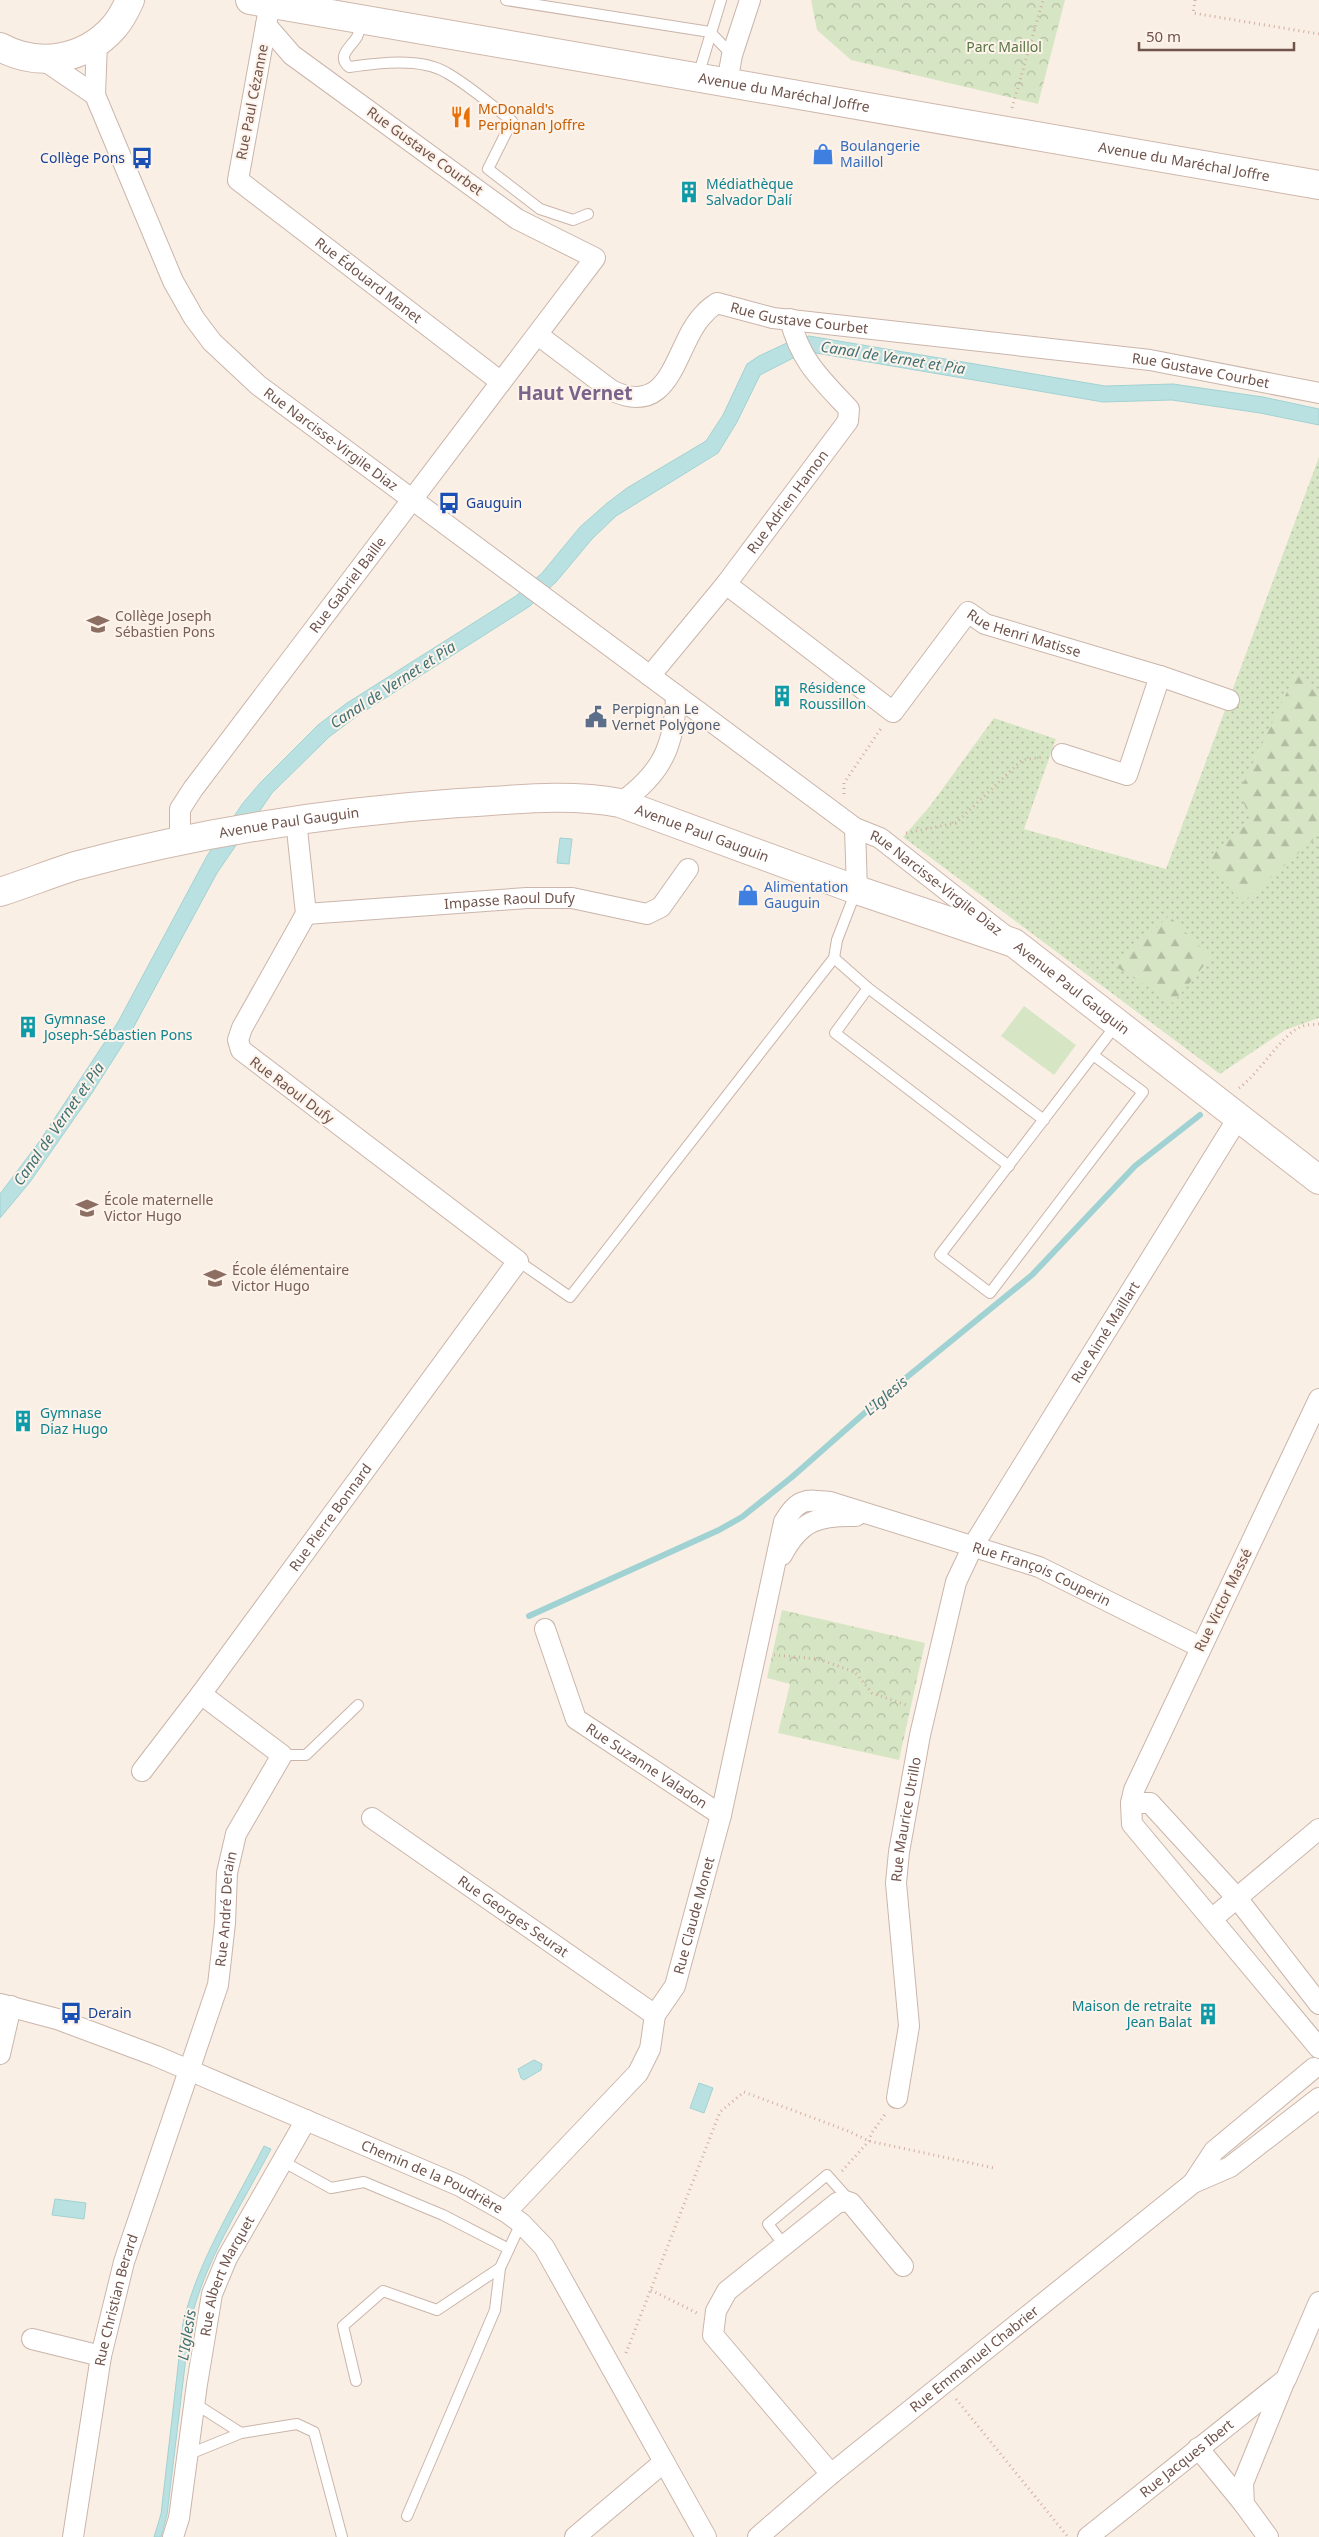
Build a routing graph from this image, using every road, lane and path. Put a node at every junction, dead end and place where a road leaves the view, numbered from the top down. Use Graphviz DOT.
graph roads {
  1 [pos="130,0"];
  2 [pos="506,0"];
  3 [pos="721,0"];
  4 [pos="750,0"];
  5 [pos="1042,0"];
  6 [pos="1195,0"];
  7 [pos="262,9"];
  8 [pos="364,18"];
  9 [pos="710,32"];
  10 [pos="1319,34"];
  11 [pos="97,42"];
  12 [pos="0,47"];
  13 [pos="732,55"];
  14 [pos="42,59"];
  15 [pos="698,77"];
  16 [pos="727,83"];
  17 [pos="94,95"];
  18 [pos="1005,130"];
  19 [pos="238,180"];
  20 [pos="1319,185"];
  21 [pos="588,214"];
  22 [pos="792,327"];
  23 [pos="538,335"];
  24 [pos="501,382"];
  25 [pos="1319,393"];
  26 [pos="411,498"];
  27 [pos="726,584"];
  28 [pos="650,676"];
  29 [pos="1160,676"];
  30 [pos="676,695"];
  31 [pos="1229,700"];
  32 [pos="892,712"];
  33 [pos="1062,754"];
  34 [pos="620,803"];
  35 [pos="296,820"];
  36 [pos="849,824"];
  37 [pos="880,838"];
  38 [pos="180,841"];
  39 [pos="688,869"];
  40 [pos="857,890"];
  41 [pos="0,892"];
  42 [pos="306,914"];
  43 [pos="1014,943"];
  44 [pos="834,958"];
  45 [pos="868,988"];
  46 [pos="1319,1024"];
  47 [pos="1116,1025"];
  48 [pos="1093,1055"];
  49 [pos="1228,1110"];
  50 [pos="1044,1120"];
  51 [pos="1009,1166"];
  52 [pos="1319,1180"];
  53 [pos="518,1261"];
  54 [pos="1319,1399"];
  55 [pos="973,1546"];
  56 [pos="776,1565"];
  57 [pos="545,1629"];
  58 [pos="1200,1647"];
  59 [pos="756,1651"];
  60 [pos="201,1694"];
  61 [pos="358,1705"];
  62 [pos="925,1712"];
  63 [pos="282,1756"];
  64 [pos="142,1771"];
  65 [pos="1131,1803"];
  66 [pos="721,1815"];
  67 [pos="372,1818"];
  68 [pos="1319,1829"];
  69 [pos="1237,1898"];
  70 [pos="1213,1918"];
  71 [pos="1319,2004"];
  72 [pos="5,2005"];
  73 [pos="655,2015"];
  74 [pos="1319,2048"];
  75 [pos="0,2054"];
  76 [pos="1316,2063"];
  77 [pos="188,2069"];
  78 [pos="1319,2089"];
  79 [pos="897,2098"];
  80 [pos="1319,2098"];
  81 [pos="306,2120"];
  82 [pos="869,2141"];
  83 [pos="282,2161"];
  84 [pos="994,2168"];
  85 [pos="831,2180"];
  86 [pos="1193,2183"];
  87 [pos="851,2203"];
  88 [pos="514,2218"];
  89 [pos="784,2245"];
  90 [pos="508,2249"];
  91 [pos="903,2266"];
  92 [pos="500,2268"];
  93 [pos="651,2290"];
  94 [pos="1319,2302"];
  95 [pos="713,2321"];
  96 [pos="32,2339"];
  97 [pos="101,2356"];
  98 [pos="617,2377"];
  99 [pos="1286,2379"];
  100 [pos="356,2381"];
  101 [pos="944,2384"];
  102 [pos="194,2403"];
  103 [pos="241,2432"];
  104 [pos="1198,2448"];
  105 [pos="187,2455"];
  106 [pos="664,2462"];
  107 [pos="831,2474"];
  108 [pos="1244,2504"];
  109 [pos="407,2516"];
  110 [pos="73,2537"];
  111 [pos="173,2537"];
  112 [pos="342,2537"];
  113 [pos="575,2537"];
  114 [pos="706,2537"];
  115 [pos="758,2537"];
  116 [pos="1068,2537"];
  117 [pos="1088,2537"];
  118 [pos="1268,2537"];
  1 -- 11 [label="street"];
  2 -- 9 [label="lane"];
  3 -- 9 [label="lane"];
  4 -- 13 [label="street"];
  5 -- 18 [label="path"];
  6 -- 10 [label="path"];
  7 -- 8 [label="street, Avenue du Maréchal Joffre"];
  7 -- 19 [label="street, Rue Paul Cézanne"];
  7 -- 23 [label="street, Rue Gustave Courbet"];
  8 -- 15 [label="street, Avenue du Maréchal Joffre"];
  8 -- 21 [label="lane"];
  9 -- 13 [label="lane"];
  9 -- 15 [label="lane"];
  11 -- 14 [label="street"];
  11 -- 17 [label="street, Rue Narcisse-Virgile Diaz"];
  12 -- 14 [label="street"];
  13 -- 16 [label="street"];
  14 -- 17 [label="street"];
  15 -- 16 [label="street, Avenue du Maréchal Joffre"];
  16 -- 18 [label="street, Avenue du Maréchal Joffre"];
  17 -- 26 [label="street, Rue Narcisse-Virgile Diaz"];
  18 -- 20 [label="street, Avenue du Maréchal Joffre"];
  19 -- 24 [label="street, Rue Édouard Manet"];
  22 -- 23 [label="street, Rue Gustave Courbet"];
  22 -- 25 [label="street, Rue Gustave Courbet"];
  22 -- 27 [label="street, Rue Adrien Hamon"];
  23 -- 24 [label="street, Rue Gabriel Baille"];
  24 -- 26 [label="street, Rue Gabriel Baille"];
  26 -- 28 [label="street, Rue Narcisse-Virgile Diaz"];
  26 -- 38 [label="street, Rue Gabriel Baille"];
  27 -- 28 [label="street, Rue Adrien Hamon"];
  27 -- 32 [label="street"];
  28 -- 30 [label="street, Rue Narcisse-Virgile Diaz"];
  29 -- 31 [label="street, Rue Henri Matisse"];
  29 -- 32 [label="street, Rue Henri Matisse"];
  29 -- 33 [label="street"];
  30 -- 34 [label="street"];
  30 -- 36 [label="street, Rue Narcisse-Virgile Diaz"];
  32 -- 36 [label="path"];
  33 -- 37 [label="path"];
  34 -- 35 [label="street, Avenue Paul Gauguin"];
  34 -- 40 [label="street, Avenue Paul Gauguin"];
  35 -- 38 [label="street, Avenue Paul Gauguin"];
  35 -- 42 [label="street"];
  36 -- 37 [label="street, Rue Narcisse-Virgile Diaz"];
  36 -- 40 [label="street, Rue Narcisse-Virgile Diaz"];
  37 -- 43 [label="street, Rue Narcisse-Virgile Diaz"];
  38 -- 41 [label="street, Avenue Paul Gauguin"];
  39 -- 42 [label="street, Impasse Raoul Dufy"];
  40 -- 43 [label="street, Avenue Paul Gauguin"];
  40 -- 44 [label="lane"];
  42 -- 53 [label="street, Rue Raoul Dufy"];
  43 -- 47 [label="street, Avenue Paul Gauguin"];
  44 -- 45 [label="lane"];
  44 -- 53 [label="lane"];
  45 -- 50 [label="lane"];
  45 -- 51 [label="lane"];
  46 -- 49 [label="path"];
  47 -- 48 [label="lane"];
  47 -- 49 [label="street, Avenue Paul Gauguin"];
  48 -- 50 [label="lane"];
  48 -- 51 [label="lane"];
  49 -- 52 [label="street, Avenue Paul Gauguin"];
  49 -- 55 [label="street, Rue Aimé Maillart"];
  50 -- 51 [label="lane"];
  53 -- 60 [label="street, Rue Pierre Bonnard"];
  54 -- 58 [label="street, Rue Victor Massé"];
  55 -- 56 [label="street, Rue François Couperin"];
  55 -- 58 [label="street, Rue François Couperin"];
  55 -- 62 [label="street, Rue Maurice Utrillo"];
  56 -- 59 [label="street, Rue Claude Monet"];
  57 -- 66 [label="street, Rue Suzanne Valadon"];
  58 -- 65 [label="street, Rue Victor Massé"];
  59 -- 62 [label="path"];
  59 -- 66 [label="street, Rue Claude Monet"];
  60 -- 63 [label="street"];
  60 -- 64 [label="street, Rue Pierre Bonnard"];
  61 -- 63 [label="lane"];
  62 -- 79 [label="street, Rue Maurice Utrillo"];
  63 -- 77 [label="street, Rue André Derain"];
  65 -- 69 [label="street"];
  65 -- 70 [label="street, Rue Victor Massé"];
  66 -- 73 [label="street, Rue Claude Monet"];
  67 -- 73 [label="street, Rue Georges Seurat"];
  68 -- 69 [label="street"];
  69 -- 70 [label="street"];
  69 -- 71 [label="street"];
  70 -- 74 [label="street, Rue Victor Massé"];
  72 -- 75 [label="street"];
  72 -- 77 [label="street, Chemin de la Poudrière"];
  73 -- 88 [label="street, Rue Claude Monet"];
  76 -- 78 [label="street"];
  76 -- 86 [label="street, Rue Emmanuel Chabrier"];
  77 -- 81 [label="street, Chemin de la Poudrière"];
  77 -- 97 [label="street, Rue Christian Berard"];
  79 -- 82 [label="path"];
  80 -- 86 [label="street, Rue Emmanuel Chabrier"];
  81 -- 83 [label="street, Rue Albert Marquet"];
  81 -- 88 [label="street, Chemin de la Poudrière"];
  82 -- 84 [label="path"];
  82 -- 85 [label="path"];
  82 -- 93 [label="path"];
  83 -- 90 [label="lane"];
  83 -- 102 [label="street, Rue Albert Marquet"];
  85 -- 87 [label="lane"];
  85 -- 89 [label="lane"];
  86 -- 101 [label="street, Rue Emmanuel Chabrier"];
  87 -- 89 [label="street"];
  87 -- 91 [label="street"];
  88 -- 90 [label="lane"];
  88 -- 98 [label="street, Chemin de la Poudrière"];
  89 -- 95 [label="street"];
  90 -- 92 [label="lane"];
  92 -- 100 [label="lane"];
  92 -- 109 [label="lane"];
  93 -- 95 [label="path"];
  93 -- 98 [label="path"];
  94 -- 99 [label="street, Rue Jacques Ibert"];
  95 -- 107 [label="street"];
  96 -- 97 [label="street"];
  97 -- 110 [label="street, Rue Christian Berard"];
  98 -- 106 [label="street, Chemin de la Poudrière"];
  99 -- 104 [label="street, Rue Jacques Ibert"];
  99 -- 108 [label="street, Rue Jacques Ibert"];
  101 -- 107 [label="street, Rue Emmanuel Chabrier"];
  101 -- 116 [label="path"];
  102 -- 103 [label="lane"];
  102 -- 105 [label="street, Rue Albert Marquet"];
  103 -- 105 [label="lane"];
  103 -- 112 [label="lane"];
  104 -- 108 [label="street"];
  104 -- 117 [label="street, Rue Jacques Ibert"];
  105 -- 111 [label="street, Rue Albert Marquet"];
  106 -- 113 [label="street"];
  106 -- 114 [label="street, Chemin de la Poudrière"];
  107 -- 115 [label="street, Rue Emmanuel Chabrier"];
  108 -- 118 [label="street"];
}
